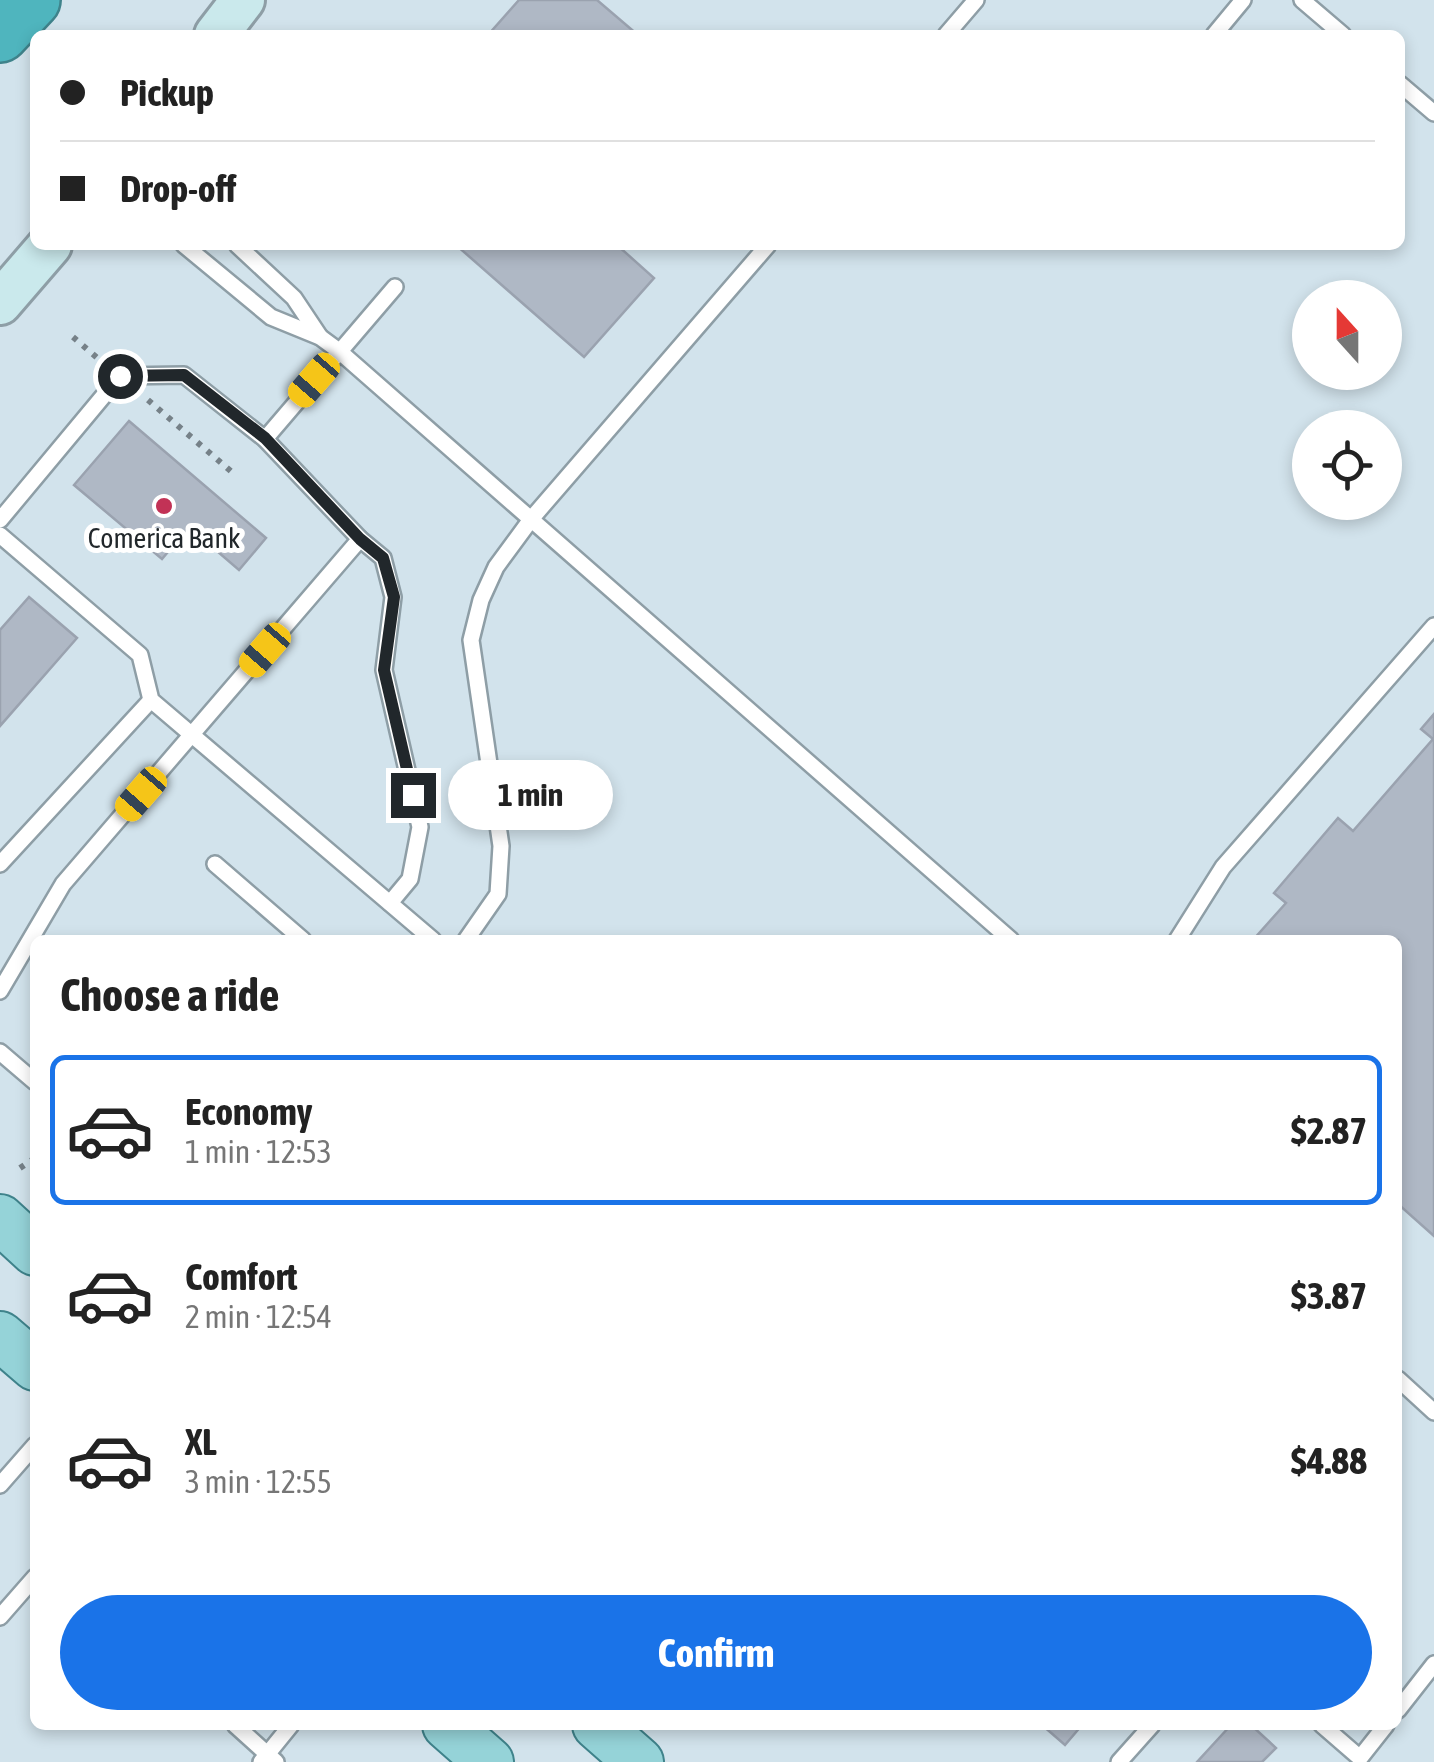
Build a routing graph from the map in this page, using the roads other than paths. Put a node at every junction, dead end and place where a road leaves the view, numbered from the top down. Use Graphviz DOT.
graph roads {
  1 [pos="32,0"];
  2 [pos="242,0"];
  3 [pos="976,0"];
  4 [pos="1243,0"];
  5 [pos="1302,0"];
  6 [pos="220,30"];
  7 [pos="950,30"];
  8 [pos="1218,30"];
  9 [pos="1337,30"];
  10 [pos="0,34"];
  11 [pos="1405,88"];
  12 [pos="1434,113"];
  13 [pos="46,250"];
  14 [pos="190,250"];
  15 [pos="242,250"];
  16 [pos="764,250"];
  17 [pos="395,287"];
  18 [pos="0,303"];
  19 [pos="320,337"];
  20 [pos="340,351"];
  21 [pos="265,438"];
  22 [pos="532,518"];
  23 [pos="0,520"];
  24 [pos="0,535"];
  25 [pos="360,539"];
  26 [pos="1434,626"];
  27 [pos="150,700"];
  28 [pos="193,734"];
  29 [pos="0,864"];
  30 [pos="215,864"];
  31 [pos="390,903"];
  32 [pos="33,935"];
  33 [pos="298,935"];
  34 [pos="427,935"];
  35 [pos="469,935"];
  36 [pos="1005,935"];
  37 [pos="1180,935"];
  38 [pos="30,941"];
  39 [pos="0,991"];
  40 [pos="0,1052"];
  41 [pos="30,1078"];
  42 [pos="0,1219"];
  43 [pos="30,1246"];
  44 [pos="0,1336"];
  45 [pos="30,1362"];
  46 [pos="1402,1383"];
  47 [pos="1434,1412"];
  48 [pos="30,1450"];
  49 [pos="0,1485"];
  50 [pos="30,1583"];
  51 [pos="0,1617"];
  52 [pos="1434,1664"];
  53 [pos="1402,1705"];
  54 [pos="240,1730"];
  55 [pos="288,1730"];
  56 [pos="453,1730"];
  57 [pos="603,1730"];
  58 [pos="1148,1730"];
  59 [pos="1328,1730"];
  60 [pos="1382,1730"];
  61 [pos="268,1759"];
  62 [pos="489,1762"];
  63 [pos="639,1762"];
  64 [pos="1119,1762"];
  1 -- 10 [label="highway"];
  2 -- 6 [label="main road"];
  3 -- 7 [label="lane"];
  4 -- 8 [label="lane"];
  5 -- 9 [label="lane"];
  11 -- 12 [label="lane"];
  13 -- 18 [label="main road"];
  14 -- 19 [label="lane"];
  15 -- 19 [label="lane"];
  16 -- 22 [label="lane"];
  17 -- 20 [label="lane"];
  19 -- 20 [label="lane"];
  20 -- 21 [label="lane"];
  20 -- 22 [label="lane"];
  21 -- 23 [label="lane"];
  21 -- 25 [label="lane"];
  22 -- 35 [label="lane"];
  22 -- 36 [label="lane"];
  24 -- 27 [label="lane"];
  25 -- 28 [label="lane"];
  25 -- 31 [label="lane"];
  26 -- 37 [label="lane"];
  27 -- 28 [label="lane"];
  27 -- 29 [label="lane"];
  28 -- 31 [label="lane"];
  28 -- 32 [label="lane"];
  30 -- 33 [label="lane"];
  31 -- 34 [label="lane"];
  38 -- 39 [label="lane"];
  40 -- 41 [label="lane"];
  42 -- 43 [label="main road"];
  44 -- 45 [label="main road"];
  46 -- 47 [label="lane"];
  48 -- 49 [label="lane"];
  50 -- 51 [label="lane"];
  52 -- 53 [label="lane"];
  54 -- 61 [label="lane"];
  55 -- 61 [label="lane"];
  56 -- 62 [label="main road"];
  57 -- 63 [label="main road"];
  58 -- 64 [label="lane"];
  59 -- 60 [label="lane"];
}
